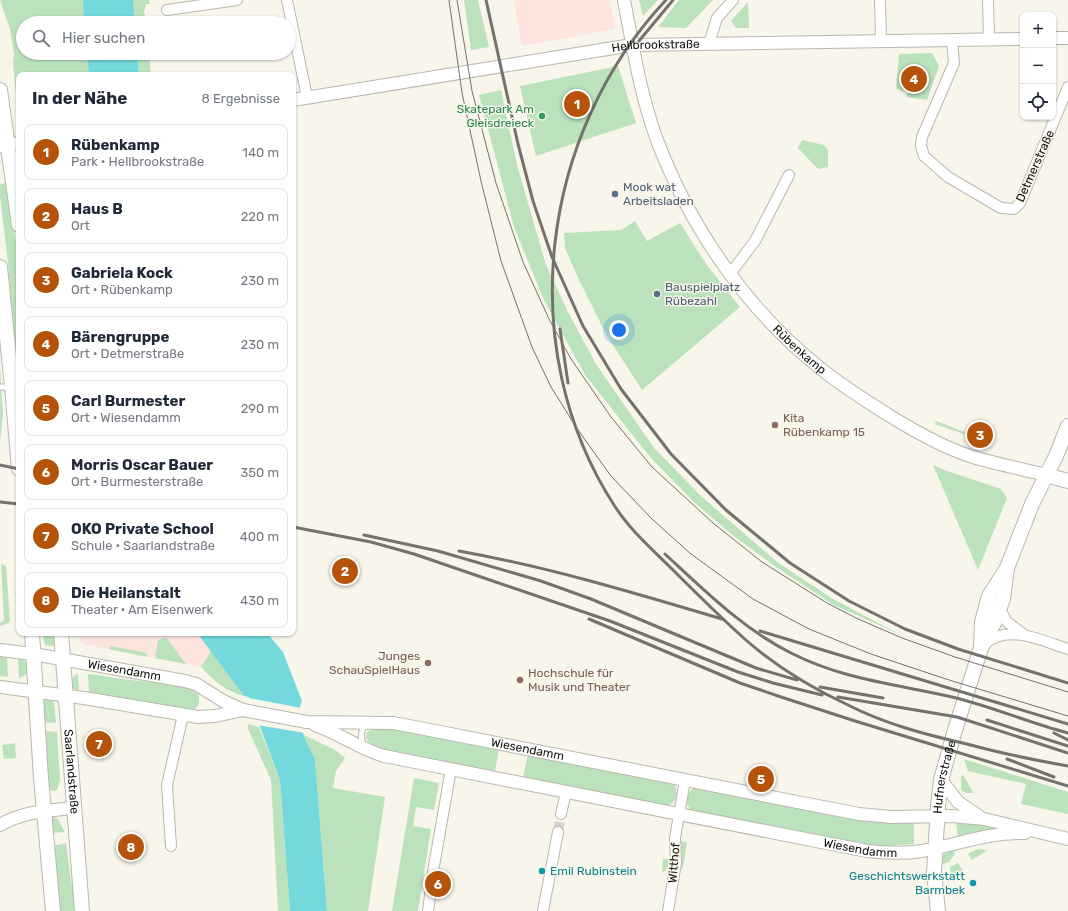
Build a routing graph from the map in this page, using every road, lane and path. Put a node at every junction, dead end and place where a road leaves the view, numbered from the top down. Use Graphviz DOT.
graph roads {
  1 [pos="237,0"];
  2 [pos="287,0"];
  3 [pos="624,0"];
  4 [pos="733,0"];
  5 [pos="880,0"];
  6 [pos="988,0"];
  7 [pos="167,10"];
  8 [pos="290,16"];
  9 [pos="1056,38"];
  10 [pos="1068,38"];
  11 [pos="989,39"];
  12 [pos="1020,39"];
  13 [pos="952,40"];
  14 [pos="882,41"];
  15 [pos="296,44"];
  16 [pos="709,44"];
  17 [pos="632,45"];
  18 [pos="1068,87"];
  19 [pos="0,90"];
  20 [pos="307,97"];
  21 [pos="296,99"];
  22 [pos="9,145"];
  23 [pos="789,175"];
  24 [pos="16,200"];
  25 [pos="0,267"];
  26 [pos="730,274"];
  27 [pos="6,387"];
  28 [pos="1068,426"];
  29 [pos="16,450"];
  30 [pos="1046,475"];
  31 [pos="1068,481"];
  32 [pos="1004,573"];
  33 [pos="1000,609"];
  34 [pos="32,636"];
  35 [pos="61,636"];
  36 [pos="1024,636"];
  37 [pos="981,648"];
  38 [pos="1068,649"];
  39 [pos="0,650"];
  40 [pos="34,654"];
  41 [pos="63,659"];
  42 [pos="0,687"];
  43 [pos="36,692"];
  44 [pos="66,695"];
  45 [pos="243,710"];
  46 [pos="183,715"];
  47 [pos="307,722"];
  48 [pos="370,722"];
  49 [pos="367,750"];
  50 [pos="450,769"];
  51 [pos="685,780"];
  52 [pos="941,780"];
  53 [pos="566,792"];
  54 [pos="74,808"];
  55 [pos="44,811"];
  56 [pos="561,814"];
  57 [pos="679,815"];
  58 [pos="937,815"];
  59 [pos="984,819"];
  60 [pos="0,825"];
  61 [pos="558,832"];
  62 [pos="1042,834"];
  63 [pos="1068,839"];
  64 [pos="172,846"];
  65 [pos="936,848"];
  66 [pos="53,911"];
  67 [pos="82,911"];
  68 [pos="428,911"];
  69 [pos="543,911"];
  70 [pos="668,911"];
  71 [pos="938,911"];
  1 -- 7 [label="street"];
  2 -- 8 [label="street"];
  3 -- 17 [label="street, Rübenkamp"];
  4 -- 16 [label="street"];
  5 -- 14 [label="street"];
  6 -- 11 [label="street"];
  9 -- 10 [label="street"];
  11 -- 12 [label="street, Hellbrookstraße"];
  11 -- 13 [label="street, Hellbrookstraße"];
  13 -- 14 [label="street, Hellbrookstraße"];
  13 -- 18 [label="street, Detmerstraße"];
  14 -- 16 [label="street, Hellbrookstraße"];
  15 -- 20 [label="street"];
  16 -- 17 [label="street, Hellbrookstraße"];
  17 -- 20 [label="street, Hellbrookstraße"];
  17 -- 26 [label="street, Rübenkamp"];
  19 -- 22 [label="main road"];
  20 -- 21 [label="street, Hellbrookstraße"];
  22 -- 24 [label="main road"];
  23 -- 26 [label="street"];
  25 -- 27 [label="main road"];
  26 -- 30 [label="street, Rübenkamp"];
  27 -- 29 [label="main road"];
  28 -- 30 [label="main road, Hufnerstraße"];
  30 -- 31 [label="main road"];
  30 -- 32 [label="main road, Hufnerstraße"];
  32 -- 33 [label="main road, Hufnerstraße"];
  32 -- 37 [label="main road, Hufnerstraße"];
  33 -- 36 [label="street"];
  33 -- 37 [label="main road, Hufnerstraße"];
  34 -- 40 [label="main road"];
  35 -- 41 [label="main road, Saarlandstraße"];
  36 -- 37 [label="street"];
  36 -- 38 [label="street"];
  37 -- 52 [label="main road, Hufnerstraße"];
  39 -- 40 [label="street, Wiesendamm"];
  40 -- 41 [label="street, Wiesendamm"];
  40 -- 43 [label="main road"];
  41 -- 44 [label="main road, Saarlandstraße"];
  41 -- 45 [label="street, Wiesendamm"];
  42 -- 43 [label="street, Wiesendamm"];
  43 -- 44 [label="street, Wiesendamm"];
  43 -- 55 [label="main road"];
  44 -- 46 [label="street, Wiesendamm"];
  44 -- 54 [label="main road, Saarlandstraße"];
  45 -- 46 [label="street, Wiesendamm"];
  45 -- 47 [label="street, Wiesendamm"];
  46 -- 64 [label="street"];
  47 -- 48 [label="street, Wiesendamm"];
  47 -- 49 [label="street, Wiesendamm"];
  48 -- 49 [label="lane"];
  48 -- 51 [label="street, Wiesendamm"];
  49 -- 50 [label="street, Wiesendamm"];
  50 -- 53 [label="street, Wiesendamm"];
  50 -- 68 [label="street"];
  51 -- 57 [label="street"];
  51 -- 58 [label="street, Wiesendamm"];
  52 -- 58 [label="main road, Hufnerstraße"];
  52 -- 59 [label="street"];
  53 -- 56 [label="street"];
  53 -- 57 [label="street, Wiesendamm"];
  54 -- 55 [label="street"];
  54 -- 67 [label="main road, Saarlandstraße"];
  55 -- 60 [label="street"];
  55 -- 66 [label="main road"];
  57 -- 65 [label="street, Wiesendamm"];
  57 -- 70 [label="street, Witthof"];
  58 -- 59 [label="street, Wiesendamm"];
  58 -- 65 [label="main road, Hufnerstraße"];
  59 -- 62 [label="street, Wiesendamm"];
  61 -- 69 [label="street"];
  62 -- 63 [label="street, Wiesendamm"];
  62 -- 65 [label="street, Wiesendamm"];
  65 -- 71 [label="main road, Hufnerstraße"];
}
